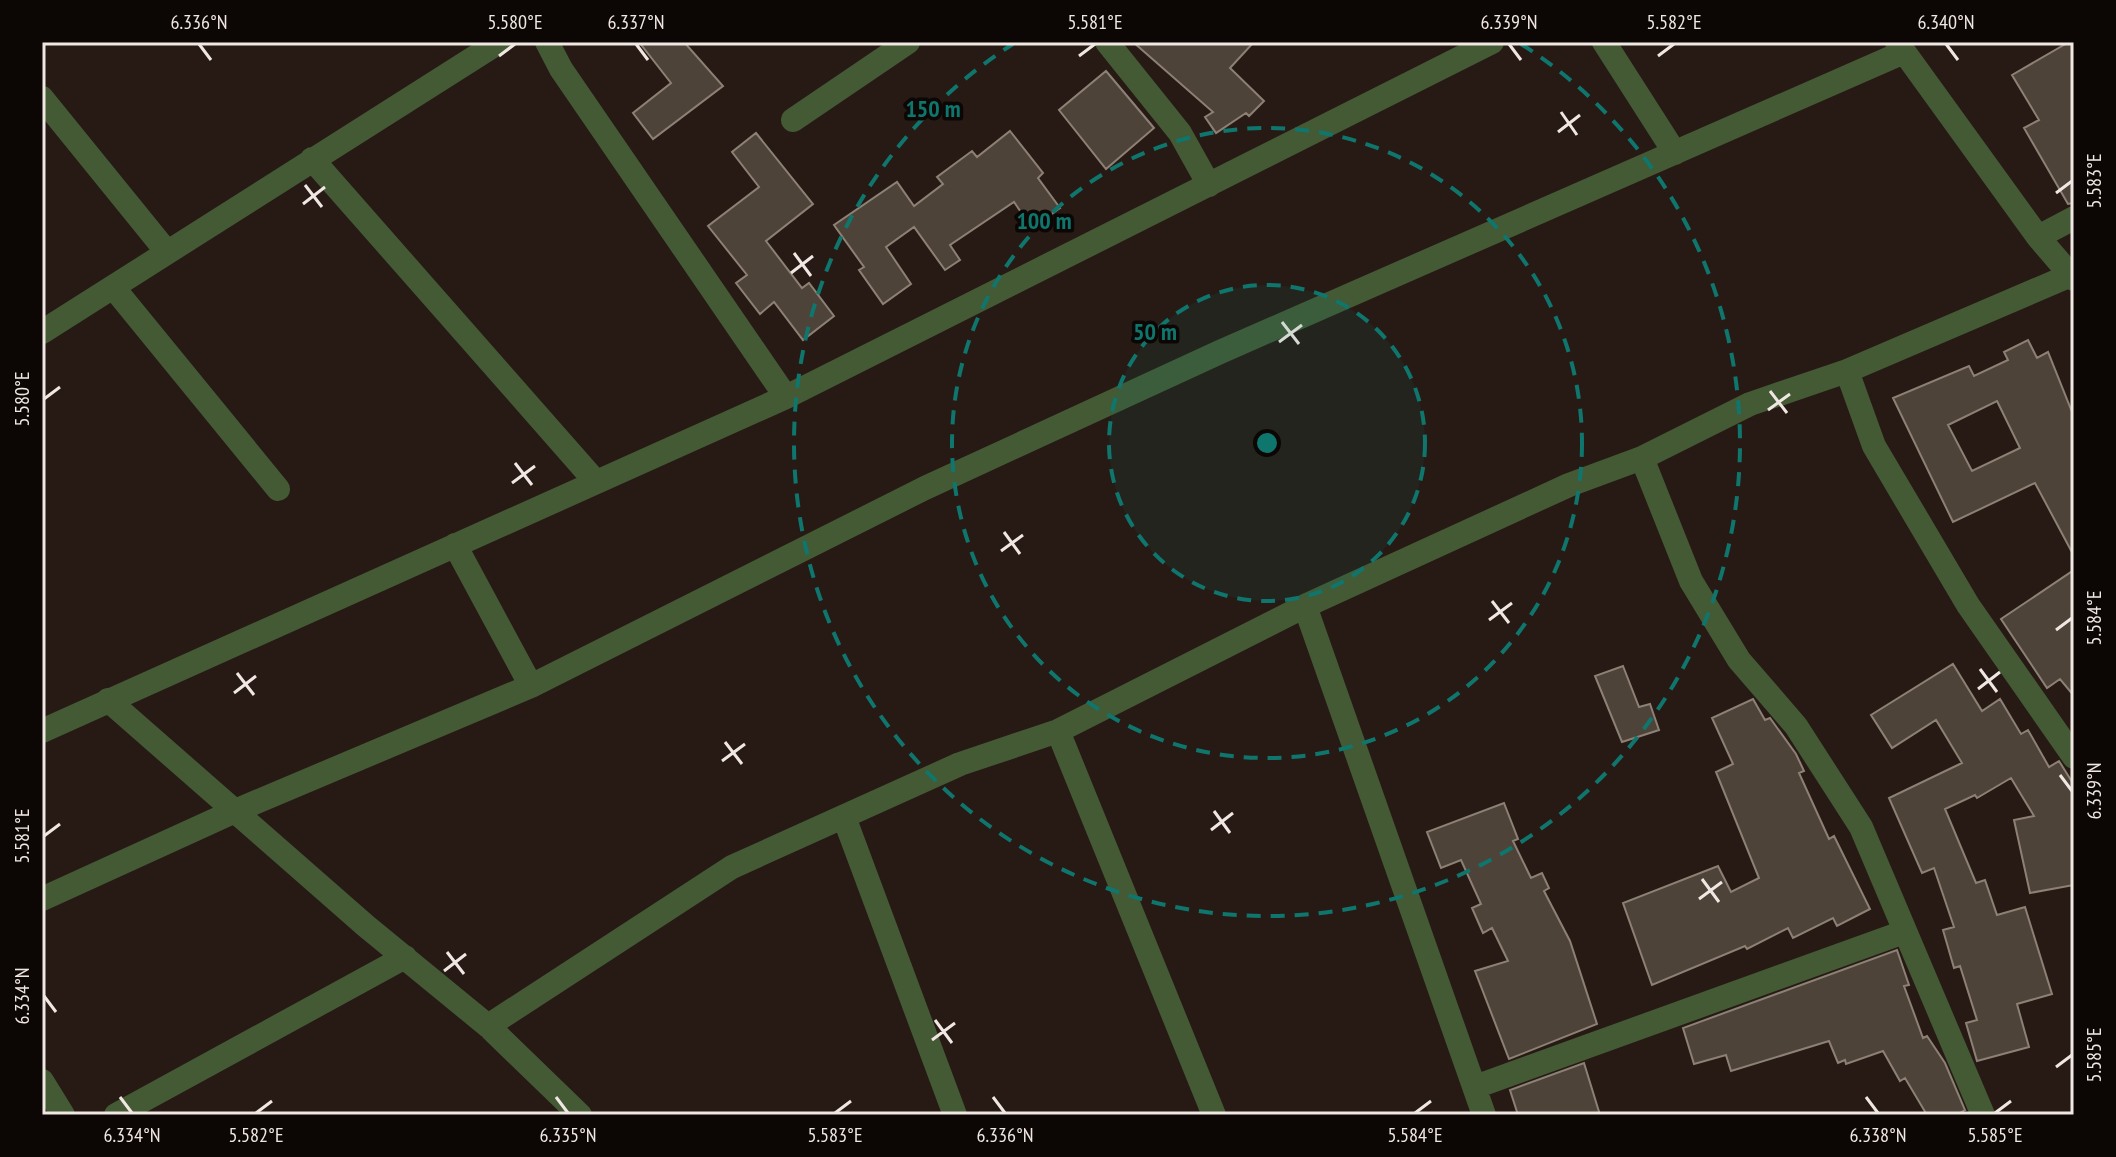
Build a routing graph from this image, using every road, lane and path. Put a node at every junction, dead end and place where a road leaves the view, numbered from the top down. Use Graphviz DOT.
graph roads {
  1 [pos="499,42"];
  2 [pos="547,42"];
  3 [pos="908,42"];
  4 [pos="1107,42"];
  5 [pos="1604,42"];
  6 [pos="1479,45"];
  7 [pos="1900,47"];
  8 [pos="42,98"];
  9 [pos="793,120"];
  10 [pos="1675,153"];
  11 [pos="312,159"];
  12 [pos="1209,185"];
  13 [pos="2074,218"];
  14 [pos="2038,237"];
  15 [pos="167,252"];
  16 [pos="2073,277"];
  17 [pos="113,287"];
  18 [pos="42,332"];
  19 [pos="1847,371"];
  20 [pos="786,397"];
  21 [pos="1642,458"];
  22 [pos="596,482"];
  23 [pos="278,489"];
  24 [pos="455,545"];
  25 [pos="1305,606"];
  26 [pos="531,686"];
  27 [pos="108,700"];
  28 [pos="42,731"];
  29 [pos="1058,731"];
  30 [pos="2074,757"];
  31 [pos="235,811"];
  32 [pos="844,817"];
  33 [pos="42,899"];
  34 [pos="1904,932"];
  35 [pos="405,957"];
  36 [pos="488,1026"];
  37 [pos="42,1081"];
  38 [pos="1475,1087"];
  39 [pos="576,1114"];
  40 [pos="63,1115"];
  41 [pos="116,1115"];
  42 [pos="955,1115"];
  43 [pos="1214,1115"];
  44 [pos="1484,1115"];
  45 [pos="1983,1115"];
  1 -- 11 [label="street"];
  2 -- 20 [label="street"];
  3 -- 9 [label="street"];
  4 -- 12 [label="street"];
  5 -- 10 [label="street"];
  6 -- 12 [label="street"];
  7 -- 10 [label="street"];
  7 -- 14 [label="street"];
  8 -- 15 [label="street"];
  10 -- 26 [label="street"];
  11 -- 15 [label="street"];
  11 -- 22 [label="street"];
  12 -- 20 [label="street"];
  13 -- 14 [label="street"];
  14 -- 16 [label="street"];
  15 -- 17 [label="street"];
  16 -- 19 [label="street"];
  17 -- 18 [label="street"];
  17 -- 23 [label="street"];
  19 -- 21 [label="street"];
  19 -- 30 [label="street"];
  20 -- 22 [label="street"];
  21 -- 25 [label="street"];
  21 -- 34 [label="street"];
  22 -- 24 [label="street"];
  24 -- 26 [label="street"];
  24 -- 27 [label="street"];
  25 -- 29 [label="street"];
  25 -- 38 [label="street"];
  26 -- 31 [label="street"];
  27 -- 28 [label="street"];
  27 -- 31 [label="street"];
  29 -- 32 [label="street"];
  29 -- 43 [label="street"];
  31 -- 33 [label="street"];
  31 -- 35 [label="street"];
  32 -- 36 [label="street"];
  32 -- 42 [label="street"];
  34 -- 38 [label="street"];
  34 -- 45 [label="street"];
  35 -- 36 [label="street"];
  35 -- 41 [label="street"];
  36 -- 39 [label="street"];
  37 -- 40 [label="street"];
  38 -- 44 [label="street"];
}
